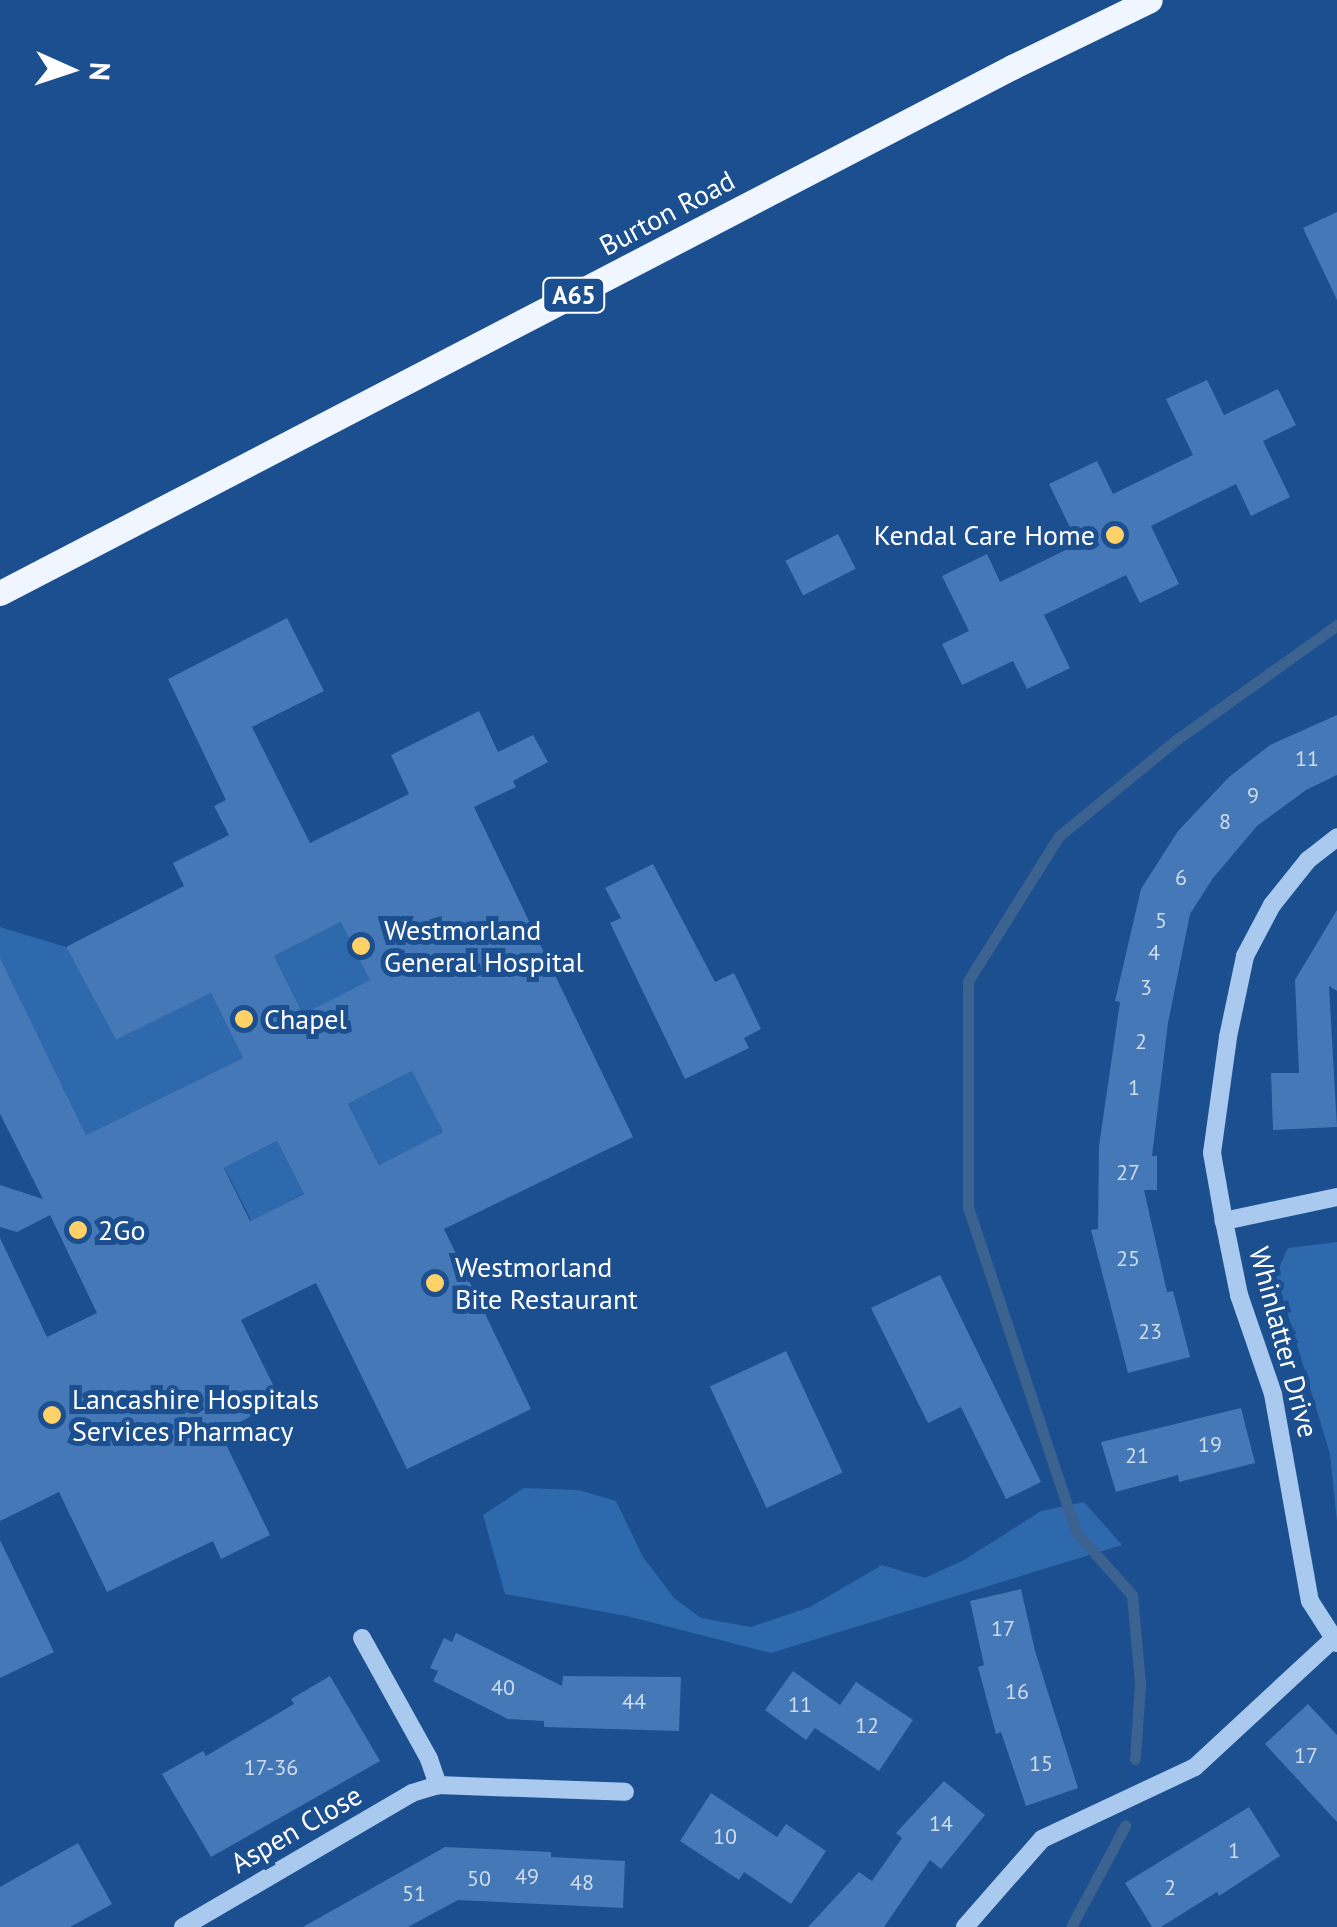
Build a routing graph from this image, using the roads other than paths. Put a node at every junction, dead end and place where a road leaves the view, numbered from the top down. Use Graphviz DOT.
graph roads {
  1 [pos="1150,0"];
  2 [pos="0,593"];
  3 [pos="1337,837"];
  4 [pos="1337,1197"];
  5 [pos="1224,1221"];
  6 [pos="362,1638"];
  7 [pos="1335,1641"];
  8 [pos="438,1785"];
  9 [pos="625,1792"];
  10 [pos="183,1927"];
  11 [pos="965,1927"];
  1 -- 2 [label="main road, Burton Road / A65"];
  3 -- 5 [label="street"];
  4 -- 5 [label="street, Whinlatter Drive"];
  5 -- 7 [label="street, Whinlatter Drive"];
  6 -- 8 [label="street"];
  7 -- 11 [label="street"];
  8 -- 9 [label="street, Aspen Close"];
  8 -- 10 [label="street, Aspen Close"];
}
